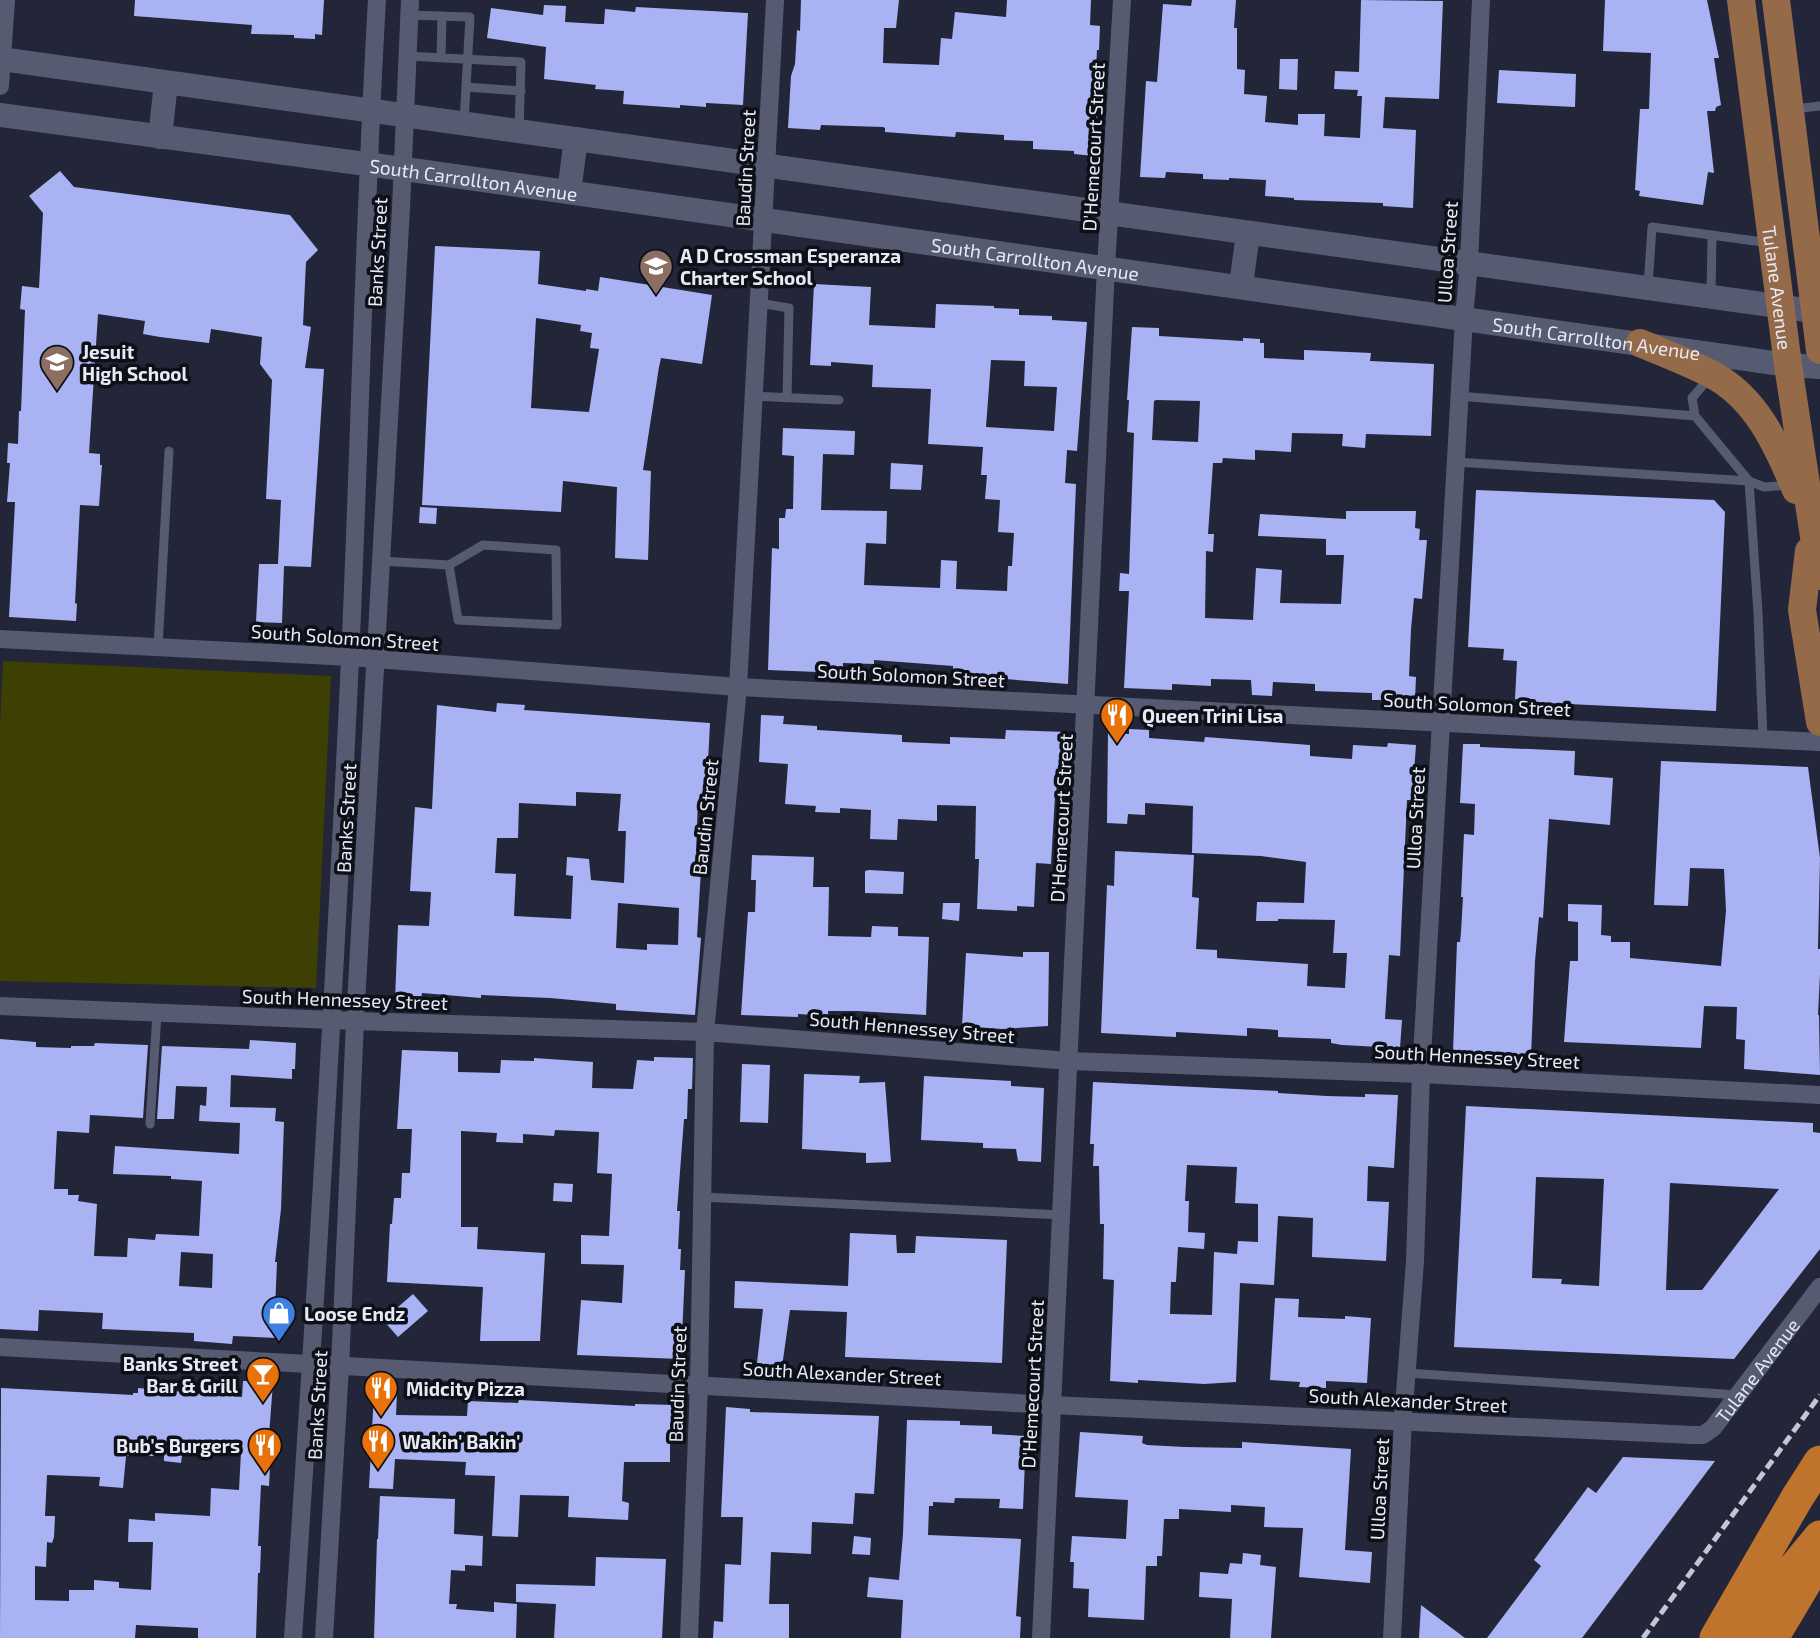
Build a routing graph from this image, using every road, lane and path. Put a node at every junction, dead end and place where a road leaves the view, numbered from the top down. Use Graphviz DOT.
graph roads {
  1 [pos="6,0"];
  2 [pos="377,0"];
  3 [pos="775,0"];
  4 [pos="1122,0"];
  5 [pos="1481,0"];
  6 [pos="1741,0"];
  7 [pos="1776,0"];
  8 [pos="410,8"];
  9 [pos="442,16"];
  10 [pos="407,56"];
  11 [pos="441,58"];
  12 [pos="468,59"];
  13 [pos="1,60"];
  14 [pos="166,83"];
  15 [pos="0,86"];
  16 [pos="466,88"];
  17 [pos="521,91"];
  18 [pos="1820,106"];
  19 [pos="1790,109"];
  20 [pos="371,111"];
  21 [pos="0,115"];
  22 [pos="404,115"];
  23 [pos="464,124"];
  24 [pos="519,131"];
  25 [pos="160,137"];
  26 [pos="576,139"];
  27 [pos="369,166"];
  28 [pos="767,166"];
  29 [pos="403,169"];
  30 [pos="569,192"];
  31 [pos="1110,215"];
  32 [pos="763,219"];
  33 [pos="1248,233"];
  34 [pos="1712,235"];
  35 [pos="1773,244"];
  36 [pos="1469,263"];
  37 [pos="1106,267"];
  38 [pos="1241,286"];
  39 [pos="1648,288"];
  40 [pos="1711,297"];
  41 [pos="759,303"];
  42 [pos="1782,307"];
  43 [pos="1817,311"];
  44 [pos="1464,318"];
  45 [pos="1640,343"];
  46 [pos="1820,350"];
  47 [pos="1788,365"];
  48 [pos="1820,367"];
  49 [pos="1713,374"];
  50 [pos="753,396"];
  51 [pos="1459,396"];
  52 [pos="787,398"];
  53 [pos="839,400"];
  54 [pos="1695,416"];
  55 [pos="169,451"];
  56 [pos="1456,462"];
  57 [pos="1749,481"];
  58 [pos="1794,485"];
  59 [pos="1812,526"];
  60 [pos="381,561"];
  61 [pos="449,565"];
  62 [pos="1820,576"];
  63 [pos="0,639"];
  64 [pos="158,647"];
  65 [pos="350,657"];
  66 [pos="376,660"];
  67 [pos="738,687"];
  68 [pos="1087,706"];
  69 [pos="1820,722"];
  70 [pos="1441,723"];
  71 [pos="1763,739"];
  72 [pos="1820,742"];
  73 [pos="0,1006"];
  74 [pos="157,1013"];
  75 [pos="331,1020"];
  76 [pos="355,1021"];
  77 [pos="705,1032"];
  78 [pos="1070,1061"];
  79 [pos="1421,1074"];
  80 [pos="1820,1095"];
  81 [pos="150,1124"];
  82 [pos="702,1197"];
  83 [pos="1062,1215"];
  84 [pos="1820,1287"];
  85 [pos="0,1347"];
  86 [pos="312,1366"];
  87 [pos="340,1367"];
  88 [pos="1407,1373"];
  89 [pos="699,1386"];
  90 [pos="1738,1395"];
  91 [pos="1052,1405"];
  92 [pos="1403,1420"];
  93 [pos="1683,1434"];
  94 [pos="1820,1462"];
  95 [pos="1820,1490"];
  96 [pos="1820,1537"];
  97 [pos="1820,1558"];
  98 [pos="293,1638"];
  99 [pos="324,1638"];
  100 [pos="689,1638"];
  101 [pos="1041,1638"];
  102 [pos="1392,1638"];
  103 [pos="1708,1638"];
  104 [pos="1716,1638"];
  105 [pos="1737,1638"];
  106 [pos="1772,1638"];
  1 -- 13 [label="street"];
  2 -- 20 [label="street, Banks Street"];
  3 -- 28 [label="street, Baudin Street"];
  4 -- 31 [label="street, D'Hemecourt Street"];
  5 -- 36 [label="street, Ulloa Street"];
  6 -- 35 [label="main road, Tulane Avenue"];
  7 -- 19 [label="main road, Tulane Avenue"];
  8 -- 9 [label="lane"];
  8 -- 10 [label="street, Banks Street"];
  9 -- 11 [label="lane"];
  9 -- 12 [label="lane"];
  10 -- 11 [label="lane"];
  10 -- 22 [label="street, Banks Street"];
  11 -- 12 [label="lane"];
  12 -- 16 [label="lane"];
  12 -- 17 [label="lane"];
  13 -- 14 [label="main road"];
  13 -- 15 [label="street"];
  14 -- 20 [label="main road"];
  14 -- 25 [label="main road"];
  16 -- 17 [label="lane"];
  16 -- 23 [label="lane"];
  17 -- 24 [label="lane"];
  18 -- 19 [label="lane"];
  19 -- 43 [label="main road, Tulane Avenue"];
  20 -- 22 [label="main road"];
  20 -- 27 [label="street, Banks Street"];
  21 -- 25 [label="main road, South Carrollton Avenue"];
  22 -- 23 [label="main road"];
  22 -- 29 [label="street, Banks Street"];
  23 -- 24 [label="main road"];
  24 -- 26 [label="main road"];
  25 -- 27 [label="main road, South Carrollton Avenue"];
  26 -- 28 [label="main road"];
  26 -- 30 [label="main road"];
  27 -- 29 [label="main road, South Carrollton Avenue"];
  27 -- 65 [label="street, Banks Street"];
  28 -- 31 [label="main road"];
  28 -- 32 [label="street, Baudin Street"];
  29 -- 30 [label="main road, South Carrollton Avenue"];
  29 -- 60 [label="street, Banks Street"];
  30 -- 32 [label="main road, South Carrollton Avenue"];
  31 -- 33 [label="main road"];
  31 -- 37 [label="street, D'Hemecourt Street"];
  32 -- 37 [label="main road, South Carrollton Avenue"];
  32 -- 41 [label="street, Baudin Street"];
  33 -- 36 [label="main road"];
  33 -- 38 [label="main road"];
  34 -- 35 [label="lane"];
  34 -- 39 [label="lane"];
  34 -- 40 [label="lane"];
  35 -- 42 [label="main road, Tulane Avenue"];
  36 -- 39 [label="main road"];
  36 -- 44 [label="street, Ulloa Street"];
  37 -- 38 [label="main road, South Carrollton Avenue"];
  37 -- 68 [label="street, D'Hemecourt Street"];
  38 -- 44 [label="main road, South Carrollton Avenue"];
  39 -- 40 [label="main road"];
  40 -- 42 [label="main road"];
  41 -- 50 [label="street, Baudin Street"];
  41 -- 52 [label="lane"];
  42 -- 43 [label="main road"];
  42 -- 47 [label="main road, Tulane Avenue"];
  43 -- 46 [label="main road, Tulane Avenue"];
  44 -- 45 [label="main road, South Carrollton Avenue"];
  44 -- 51 [label="street, Ulloa Street"];
  45 -- 47 [label="main road, South Carrollton Avenue"];
  45 -- 49 [label="main road"];
  47 -- 48 [label="main road, South Carrollton Avenue"];
  47 -- 59 [label="main road, Tulane Avenue"];
  49 -- 54 [label="lane"];
  49 -- 58 [label="main road"];
  50 -- 52 [label="lane"];
  50 -- 67 [label="street, Baudin Street"];
  51 -- 54 [label="lane"];
  51 -- 56 [label="street, Ulloa Street"];
  52 -- 53 [label="lane"];
  54 -- 57 [label="lane"];
  55 -- 64 [label="lane"];
  56 -- 57 [label="lane"];
  56 -- 70 [label="street, Ulloa Street"];
  57 -- 58 [label="lane"];
  57 -- 71 [label="lane"];
  58 -- 59 [label="main road"];
  59 -- 62 [label="main road, Tulane Avenue"];
  59 -- 69 [label="main road"];
  60 -- 61 [label="lane"];
  60 -- 66 [label="street, Banks Street"];
  61 -- 61 [label="lane"];
  63 -- 64 [label="street, South Solomon Street"];
  64 -- 65 [label="street, South Solomon Street"];
  65 -- 66 [label="street, South Solomon Street"];
  65 -- 75 [label="street, Banks Street"];
  66 -- 67 [label="street, South Solomon Street"];
  66 -- 76 [label="street, Banks Street"];
  67 -- 68 [label="street, South Solomon Street"];
  67 -- 77 [label="street, Baudin Street"];
  68 -- 70 [label="street, South Solomon Street"];
  68 -- 78 [label="street, D'Hemecourt Street"];
  70 -- 71 [label="street, South Solomon Street"];
  70 -- 79 [label="street, Ulloa Street"];
  71 -- 72 [label="street, South Solomon Street"];
  73 -- 74 [label="street, South Hennessey Street"];
  74 -- 75 [label="street, South Hennessey Street"];
  74 -- 81 [label="lane"];
  75 -- 76 [label="street, South Hennessey Street"];
  75 -- 86 [label="street, Banks Street"];
  76 -- 77 [label="street, South Hennessey Street"];
  76 -- 87 [label="street, Banks Street"];
  77 -- 78 [label="street, South Hennessey Street"];
  77 -- 82 [label="street, Baudin Street"];
  78 -- 79 [label="street, South Hennessey Street"];
  78 -- 83 [label="street, D'Hemecourt Street"];
  79 -- 80 [label="street, South Hennessey Street"];
  79 -- 88 [label="street, Ulloa Street"];
  82 -- 83 [label="lane"];
  82 -- 89 [label="street, Baudin Street"];
  83 -- 91 [label="street, D'Hemecourt Street"];
  84 -- 90 [label="street, Tulane Avenue"];
  85 -- 86 [label="street, South Alexander Street"];
  86 -- 87 [label="street, South Alexander Street"];
  86 -- 98 [label="street, Banks Street"];
  87 -- 89 [label="street, South Alexander Street"];
  87 -- 99 [label="street, Banks Street"];
  88 -- 90 [label="lane"];
  88 -- 92 [label="street, Ulloa Street"];
  89 -- 91 [label="street, South Alexander Street"];
  89 -- 100 [label="street, Baudin Street"];
  90 -- 93 [label="street, Tulane Avenue"];
  91 -- 92 [label="street, South Alexander Street"];
  91 -- 101 [label="street, D'Hemecourt Street"];
  92 -- 93 [label="street, South Alexander Street"];
  92 -- 102 [label="street, Ulloa Street"];
  94 -- 104 [label="highway"];
  95 -- 103 [label="highway"];
  96 -- 105 [label="highway"];
  97 -- 106 [label="highway"];
}
